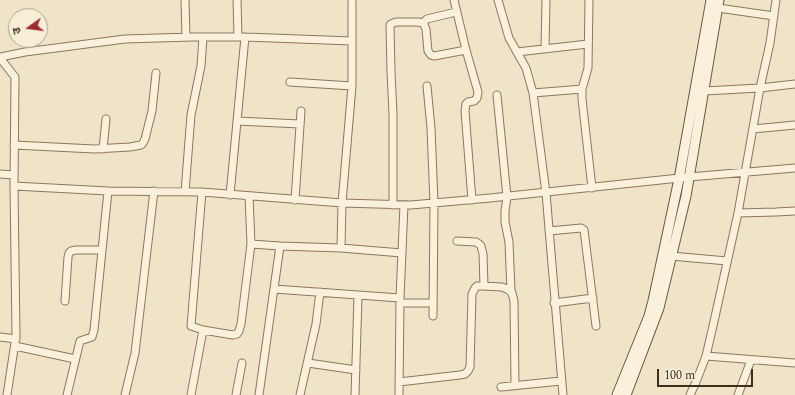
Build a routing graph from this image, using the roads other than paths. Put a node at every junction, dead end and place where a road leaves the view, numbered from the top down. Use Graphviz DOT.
graph roads {
  1 [pos="185,0"];
  2 [pos="237,0"];
  3 [pos="454,0"];
  4 [pos="546,0"];
  5 [pos="589,0"];
  6 [pos="710,0"];
  7 [pos="776,0"];
  8 [pos="500,1"];
  9 [pos="352,2"];
  10 [pos="719,4"];
  11 [pos="456,12"];
  12 [pos="774,16"];
  13 [pos="423,23"];
  14 [pos="186,37"];
  15 [pos="203,37"];
  16 [pos="241,37"];
  17 [pos="352,41"];
  18 [pos="588,44"];
  19 [pos="545,49"];
  20 [pos="466,50"];
  21 [pos="517,52"];
  22 [pos="0,57"];
  23 [pos="156,73"];
  24 [pos="290,82"];
  25 [pos="795,84"];
  26 [pos="352,86"];
  27 [pos="427,86"];
  28 [pos="760,88"];
  29 [pos="582,89"];
  30 [pos="704,90"];
  31 [pos="533,93"];
  32 [pos="497,95"];
  33 [pos="302,111"];
  34 [pos="106,119"];
  35 [pos="237,122"];
  36 [pos="300,124"];
  37 [pos="795,125"];
  38 [pos="753,129"];
  39 [pos="14,145"];
  40 [pos="103,149"];
  41 [pos="795,168"];
  42 [pos="744,172"];
  43 [pos="0,174"];
  44 [pos="14,175"];
  45 [pos="689,177"];
  46 [pos="679,178"];
  47 [pos="14,186"];
  48 [pos="592,188"];
  49 [pos="108,191"];
  50 [pos="154,191"];
  51 [pos="186,192"];
  52 [pos="202,192"];
  53 [pos="546,192"];
  54 [pos="230,194"];
  55 [pos="249,196"];
  56 [pos="507,197"];
  57 [pos="294,200"];
  58 [pos="472,200"];
  59 [pos="342,203"];
  60 [pos="434,203"];
  61 [pos="393,204"];
  62 [pos="404,205"];
  63 [pos="795,211"];
  64 [pos="738,213"];
  65 [pos="549,231"];
  66 [pos="457,241"];
  67 [pos="251,244"];
  68 [pos="280,246"];
  69 [pos="341,248"];
  70 [pos="102,250"];
  71 [pos="402,253"];
  72 [pos="671,256"];
  73 [pos="727,261"];
  74 [pos="484,286"];
  75 [pos="274,289"];
  76 [pos="511,291"];
  77 [pos="320,292"];
  78 [pos="358,296"];
  79 [pos="593,298"];
  80 [pos="64,301"];
  81 [pos="400,301"];
  82 [pos="433,303"];
  83 [pos="554,303"];
  84 [pos="432,316"];
  85 [pos="596,326"];
  86 [pos="203,330"];
  87 [pos="0,337"];
  88 [pos="15,342"];
  89 [pos="706,356"];
  90 [pos="75,359"];
  91 [pos="750,360"];
  92 [pos="242,363"];
  93 [pos="308,363"];
  94 [pos="795,363"];
  95 [pos="356,370"];
  96 [pos="561,381"];
  97 [pos="399,382"];
  98 [pos="515,385"];
  99 [pos="501,387"];
  100 [pos="7,395"];
  101 [pos="67,395"];
  102 [pos="125,395"];
  103 [pos="191,395"];
  104 [pos="236,395"];
  105 [pos="259,395"];
  106 [pos="300,395"];
  107 [pos="355,395"];
  108 [pos="399,395"];
  109 [pos="563,395"];
  110 [pos="617,395"];
  111 [pos="626,395"];
  112 [pos="690,395"];
  113 [pos="738,395"];
  1 -- 14 [label="street"];
  2 -- 16 [label="street"];
  3 -- 11 [label="street"];
  4 -- 19 [label="street"];
  5 -- 18 [label="street"];
  6 -- 46 [label="main road"];
  7 -- 12 [label="street"];
  8 -- 21 [label="street"];
  9 -- 17 [label="street"];
  10 -- 12 [label="street"];
  10 -- 30 [label="main road"];
  11 -- 13 [label="street"];
  11 -- 20 [label="street"];
  12 -- 28 [label="street"];
  13 -- 20 [label="street"];
  13 -- 61 [label="street"];
  14 -- 15 [label="street"];
  14 -- 22 [label="street"];
  15 -- 16 [label="street"];
  15 -- 51 [label="street"];
  16 -- 17 [label="street"];
  16 -- 35 [label="street"];
  17 -- 26 [label="street"];
  18 -- 19 [label="street"];
  18 -- 29 [label="street"];
  19 -- 21 [label="street"];
  20 -- 58 [label="street"];
  21 -- 31 [label="street"];
  22 -- 39 [label="street"];
  23 -- 40 [label="street"];
  24 -- 26 [label="street"];
  25 -- 28 [label="street"];
  26 -- 59 [label="street"];
  27 -- 60 [label="street"];
  28 -- 30 [label="street"];
  28 -- 38 [label="street"];
  29 -- 31 [label="street"];
  29 -- 48 [label="street"];
  30 -- 45 [label="main road"];
  31 -- 53 [label="street"];
  32 -- 56 [label="street"];
  33 -- 36 [label="street"];
  34 -- 40 [label="street"];
  35 -- 36 [label="street"];
  35 -- 54 [label="street"];
  36 -- 57 [label="street"];
  37 -- 38 [label="street"];
  38 -- 42 [label="street"];
  39 -- 40 [label="street"];
  39 -- 44 [label="street"];
  41 -- 42 [label="street"];
  42 -- 45 [label="street"];
  42 -- 64 [label="street"];
  43 -- 44 [label="street"];
  44 -- 47 [label="street"];
  45 -- 46 [label="street"];
  45 -- 72 [label="main road"];
  46 -- 48 [label="street"];
  46 -- 110 [label="main road"];
  47 -- 49 [label="street"];
  47 -- 88 [label="street"];
  48 -- 53 [label="street"];
  49 -- 50 [label="street"];
  49 -- 70 [label="street"];
  50 -- 51 [label="street"];
  50 -- 102 [label="street"];
  51 -- 52 [label="street"];
  52 -- 54 [label="street"];
  52 -- 86 [label="street"];
  53 -- 56 [label="street"];
  53 -- 65 [label="street"];
  54 -- 55 [label="street"];
  55 -- 57 [label="street"];
  55 -- 67 [label="street"];
  56 -- 58 [label="street"];
  56 -- 76 [label="street"];
  57 -- 59 [label="street"];
  58 -- 60 [label="street"];
  59 -- 61 [label="street"];
  59 -- 69 [label="street"];
  60 -- 62 [label="street"];
  60 -- 82 [label="street"];
  61 -- 62 [label="street"];
  62 -- 71 [label="street"];
  63 -- 64 [label="street"];
  64 -- 73 [label="street"];
  65 -- 79 [label="street"];
  65 -- 83 [label="street"];
  66 -- 74 [label="street"];
  67 -- 68 [label="street"];
  67 -- 86 [label="street"];
  68 -- 69 [label="street"];
  68 -- 75 [label="street"];
  69 -- 71 [label="street"];
  70 -- 80 [label="street"];
  70 -- 90 [label="street"];
  71 -- 81 [label="street"];
  72 -- 73 [label="street"];
  72 -- 111 [label="main road"];
  73 -- 89 [label="street"];
  74 -- 76 [label="street"];
  74 -- 97 [label="street"];
  75 -- 77 [label="street"];
  75 -- 105 [label="street"];
  76 -- 98 [label="street"];
  77 -- 78 [label="street"];
  77 -- 93 [label="street"];
  78 -- 81 [label="street"];
  78 -- 95 [label="street"];
  79 -- 83 [label="street"];
  79 -- 85 [label="street"];
  81 -- 82 [label="street"];
  81 -- 97 [label="street"];
  82 -- 84 [label="street"];
  83 -- 96 [label="street"];
  86 -- 103 [label="street"];
  87 -- 88 [label="street"];
  88 -- 90 [label="street"];
  88 -- 100 [label="street"];
  89 -- 91 [label="street"];
  89 -- 112 [label="street"];
  90 -- 101 [label="street"];
  91 -- 94 [label="street"];
  91 -- 113 [label="street"];
  92 -- 104 [label="street"];
  93 -- 95 [label="street"];
  93 -- 106 [label="street"];
  95 -- 107 [label="street"];
  96 -- 98 [label="street"];
  96 -- 109 [label="street"];
  97 -- 108 [label="street"];
  98 -- 99 [label="street"];
}
